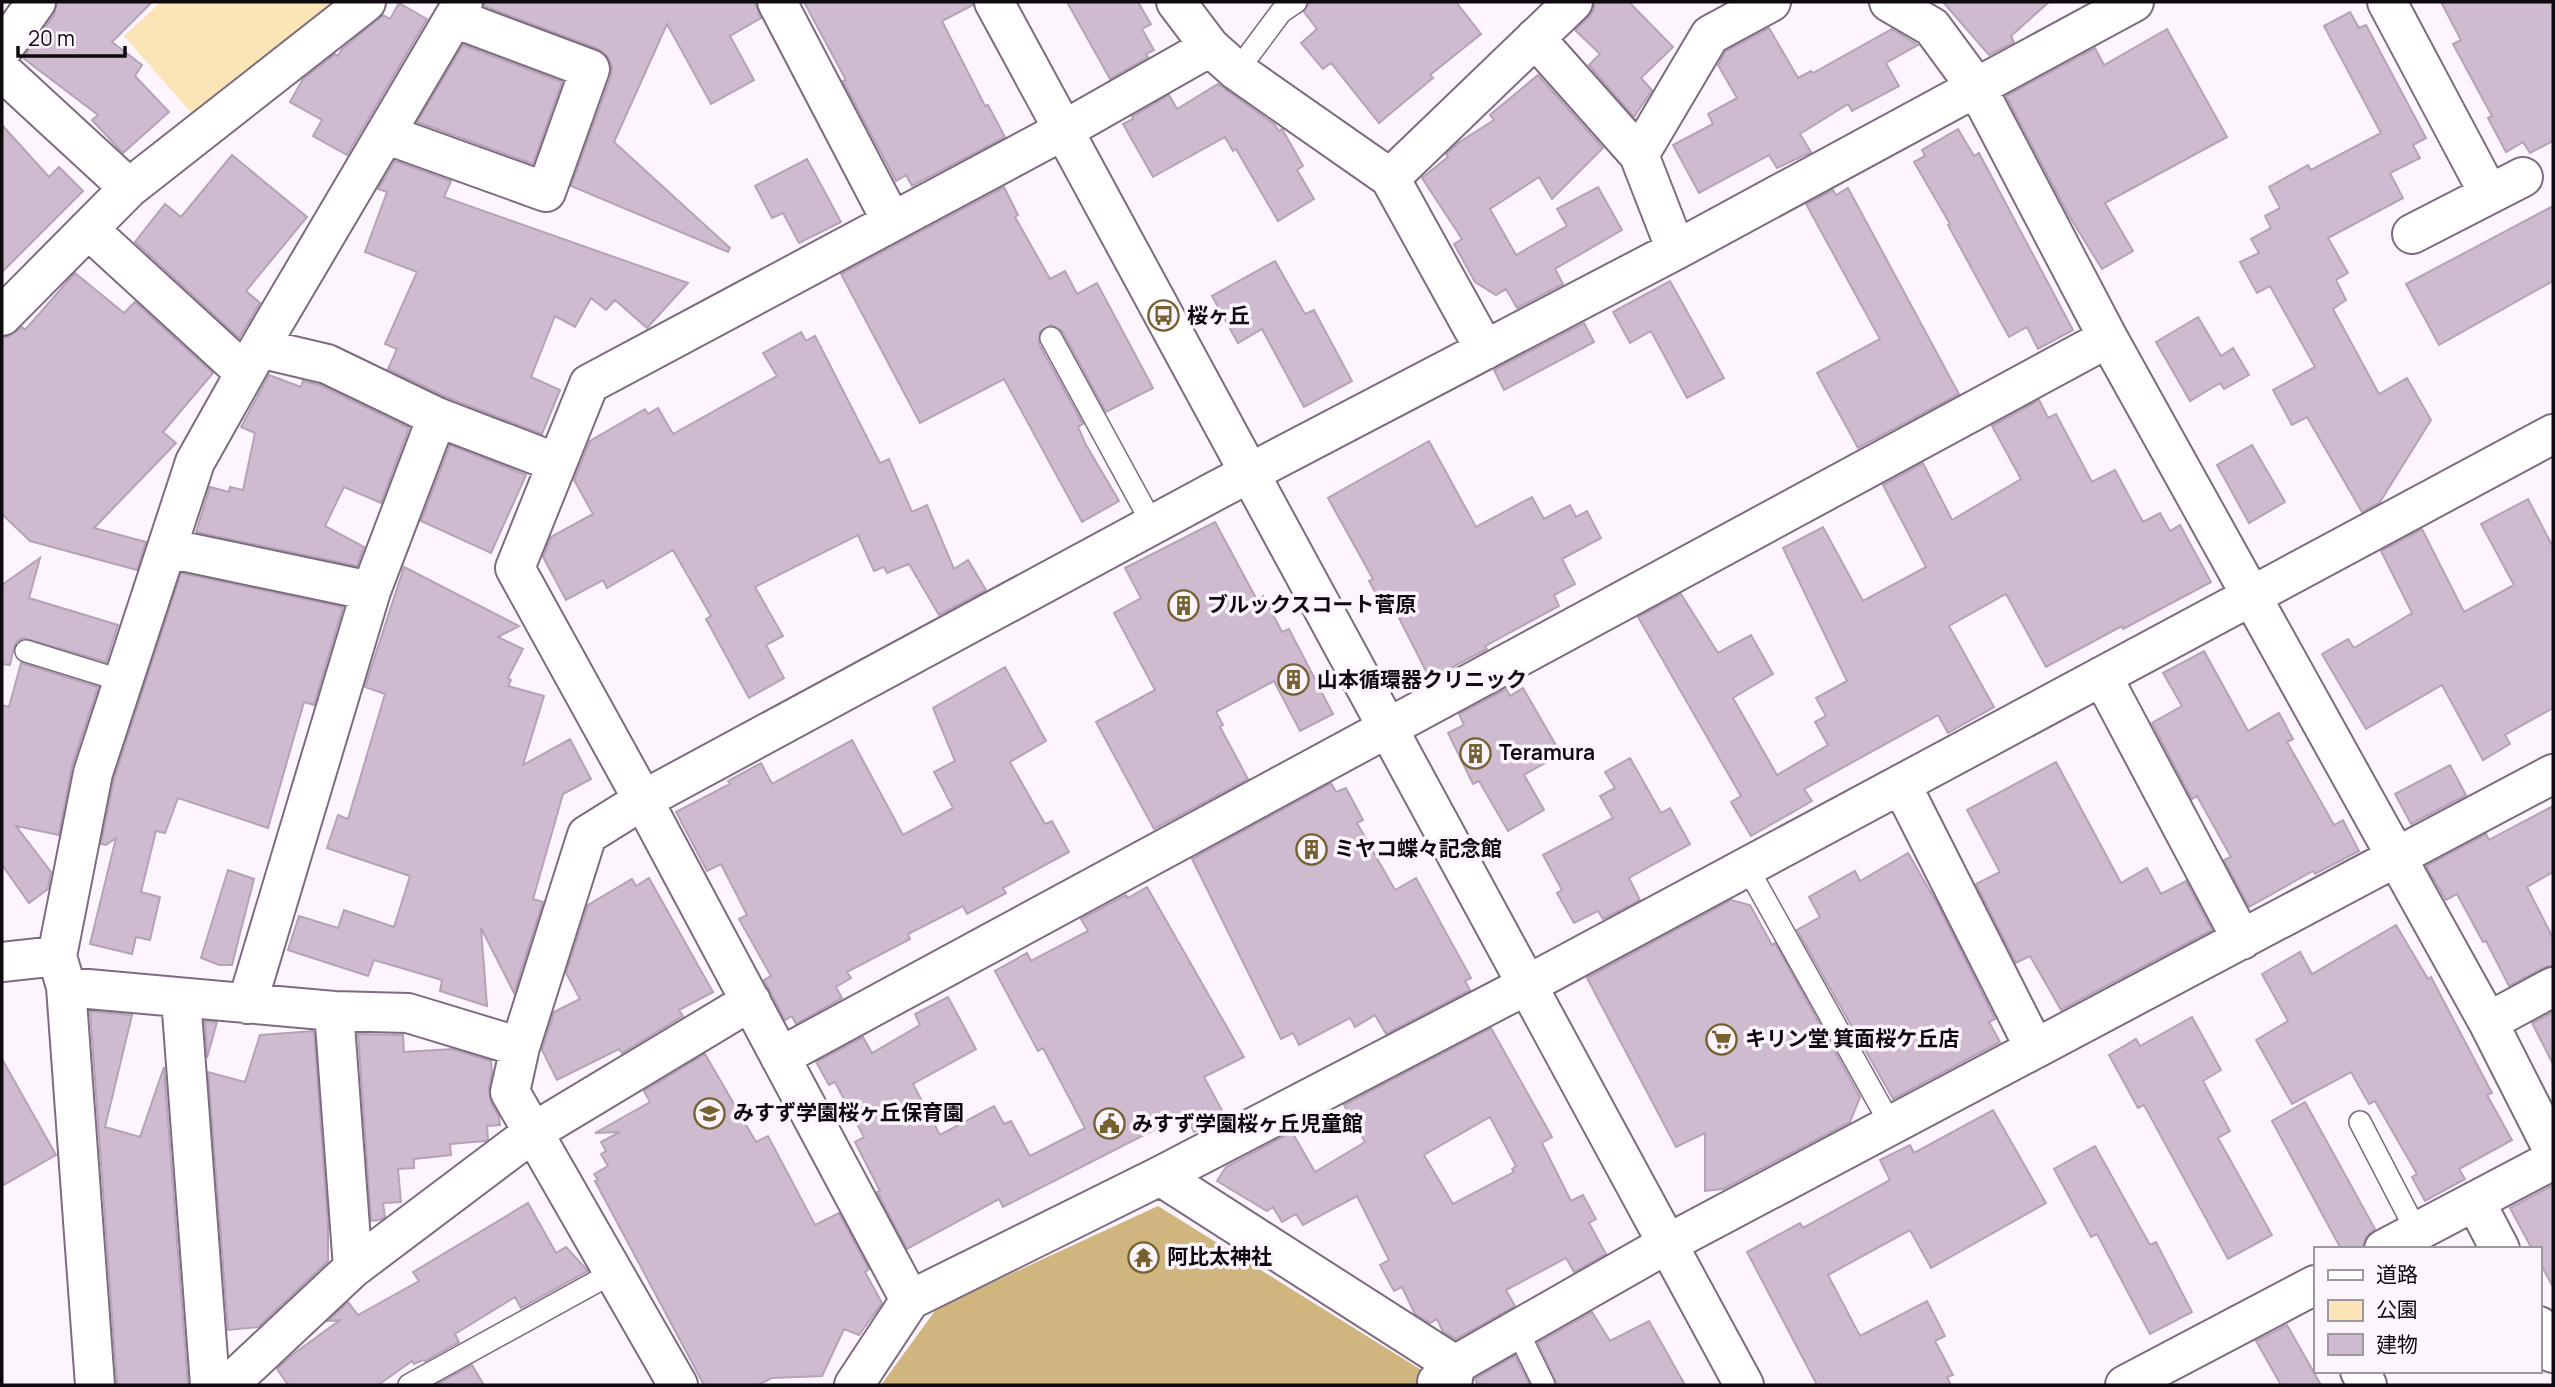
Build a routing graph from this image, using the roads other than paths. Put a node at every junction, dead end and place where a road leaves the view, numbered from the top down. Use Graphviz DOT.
graph roads {
  1 [pos="36,2"];
  2 [pos="366,2"];
  3 [pos="777,2"];
  4 [pos="994,2"];
  5 [pos="1176,2"];
  6 [pos="1296,2"];
  7 [pos="1573,2"];
  8 [pos="1771,2"];
  9 [pos="1889,2"];
  10 [pos="2387,2"];
  11 [pos="2124,4"];
  12 [pos="458,10"];
  13 [pos="1535,38"];
  14 [pos="2,50"];
  15 [pos="1223,59"];
  16 [pos="2,71"];
  17 [pos="1977,88"];
  18 [pos="1064,130"];
  19 [pos="385,134"];
  20 [pos="1639,155"];
  21 [pos="2522,177"];
  22 [pos="1390,178"];
  23 [pos="129,188"];
  24 [pos="2489,194"];
  25 [pos="892,222"];
  26 [pos="88,229"];
  27 [pos="2412,234"];
  28 [pos="1676,250"];
  29 [pos="9,296"];
  30 [pos="1051,338"];
  31 [pos="2108,338"];
  32 [pos="1485,350"];
  33 [pos="252,360"];
  34 [pos="437,418"];
  35 [pos="2552,439"];
  36 [pos="557,463"];
  37 [pos="1250,473"];
  38 [pos="1153,525"];
  39 [pos="167,548"];
  40 [pos="371,591"];
  41 [pos="2250,598"];
  42 [pos="26,651"];
  43 [pos="2102,676"];
  44 [pos="123,681"];
  45 [pos="1389,729"];
  46 [pos="2553,774"];
  47 [pos="1901,784"];
  48 [pos="643,800"];
  49 [pos="2396,858"];
  50 [pos="1747,867"];
  51 [pos="2242,940"];
  52 [pos="2,962"];
  53 [pos="62,972"];
  54 [pos="1527,985"];
  55 [pos="2553,987"];
  56 [pos="181,998"];
  57 [pos="751,1001"];
  58 [pos="247,1004"];
  59 [pos="334,1011"];
  60 [pos="2488,1022"];
  61 [pos="520,1047"];
  62 [pos="2035,1049"];
  63 [pos="780,1057"];
  64 [pos="2360,1122"];
  65 [pos="1891,1125"];
  66 [pos="535,1131"];
  67 [pos="2553,1150"];
  68 [pos="2553,1160"];
  69 [pos="1160,1176"];
  70 [pos="2475,1201"];
  71 [pos="2400,1240"];
  72 [pos="1667,1244"];
  73 [pos="2499,1247"];
  74 [pos="353,1268"];
  75 [pos="614,1272"];
  76 [pos="2314,1286"];
  77 [pos="910,1300"];
  78 [pos="1517,1330"];
  79 [pos="2541,1330"];
  80 [pos="2553,1353"];
  81 [pos="1447,1378"];
  82 [pos="95,1385"];
  83 [pos="211,1385"];
  84 [pos="228,1385"];
  85 [pos="409,1385"];
  86 [pos="678,1385"];
  87 [pos="854,1385"];
  88 [pos="1544,1385"];
  89 [pos="1744,1385"];
  90 [pos="2124,1385"];
  1 -- 14 [label="street"];
  2 -- 23 [label="street"];
  3 -- 25 [label="street"];
  4 -- 18 [label="street"];
  5 -- 15 [label="street"];
  6 -- 15 [label="lane"];
  7 -- 13 [label="street"];
  8 -- 20 [label="street"];
  9 -- 17 [label="street"];
  10 -- 24 [label="street"];
  11 -- 17 [label="street"];
  12 -- 19 [label="street"];
  12 -- 19 [label="street"];
  13 -- 20 [label="street"];
  13 -- 22 [label="street"];
  15 -- 18 [label="street"];
  15 -- 22 [label="street"];
  16 -- 23 [label="street"];
  17 -- 28 [label="street"];
  17 -- 31 [label="street"];
  18 -- 25 [label="street"];
  18 -- 37 [label="street"];
  19 -- 33 [label="street"];
  20 -- 28 [label="street"];
  21 -- 24 [label="street"];
  22 -- 32 [label="street"];
  23 -- 26 [label="street"];
  24 -- 27 [label="street"];
  25 -- 36 [label="street"];
  26 -- 29 [label="street"];
  26 -- 33 [label="street"];
  28 -- 32 [label="street"];
  30 -- 38 [label="lane"];
  31 -- 41 [label="street"];
  31 -- 45 [label="street"];
  32 -- 37 [label="street"];
  33 -- 34 [label="street"];
  33 -- 39 [label="street"];
  34 -- 36 [label="street"];
  34 -- 40 [label="street"];
  35 -- 41 [label="street"];
  36 -- 48 [label="street"];
  37 -- 38 [label="street"];
  37 -- 45 [label="street"];
  38 -- 48 [label="street"];
  39 -- 40 [label="street"];
  39 -- 44 [label="street"];
  40 -- 58 [label="street"];
  41 -- 43 [label="street"];
  41 -- 49 [label="street"];
  42 -- 44 [label="lane"];
  43 -- 47 [label="street"];
  43 -- 51 [label="street"];
  44 -- 53 [label="street"];
  45 -- 54 [label="street"];
  45 -- 63 [label="street"];
  46 -- 49 [label="street"];
  47 -- 50 [label="street"];
  47 -- 62 [label="street"];
  48 -- 57 [label="street"];
  48 -- 61 [label="street"];
  49 -- 51 [label="street"];
  49 -- 60 [label="street"];
  50 -- 54 [label="street"];
  50 -- 65 [label="lane"];
  51 -- 62 [label="street"];
  52 -- 53 [label="street"];
  53 -- 56 [label="street"];
  53 -- 82 [label="street"];
  54 -- 69 [label="street"];
  54 -- 72 [label="street"];
  55 -- 60 [label="street"];
  56 -- 58 [label="street"];
  56 -- 83 [label="street"];
  57 -- 63 [label="street"];
  57 -- 66 [label="street"];
  58 -- 59 [label="street"];
  59 -- 61 [label="street"];
  59 -- 74 [label="street"];
  60 -- 67 [label="street"];
  61 -- 66 [label="street"];
  62 -- 65 [label="street"];
  63 -- 77 [label="street"];
  64 -- 71 [label="lane"];
  65 -- 72 [label="street"];
  66 -- 74 [label="street"];
  66 -- 75 [label="street"];
  68 -- 70 [label="street"];
  69 -- 77 [label="street"];
  69 -- 81 [label="street"];
  70 -- 71 [label="street"];
  70 -- 73 [label="street"];
  72 -- 78 [label="street"];
  72 -- 89 [label="street"];
  74 -- 84 [label="street"];
  75 -- 85 [label="lane"];
  75 -- 86 [label="street"];
  76 -- 90 [label="street"];
  77 -- 87 [label="street"];
  78 -- 81 [label="street"];
  78 -- 88 [label="lane"];
  79 -- 80 [label="street"];
}
